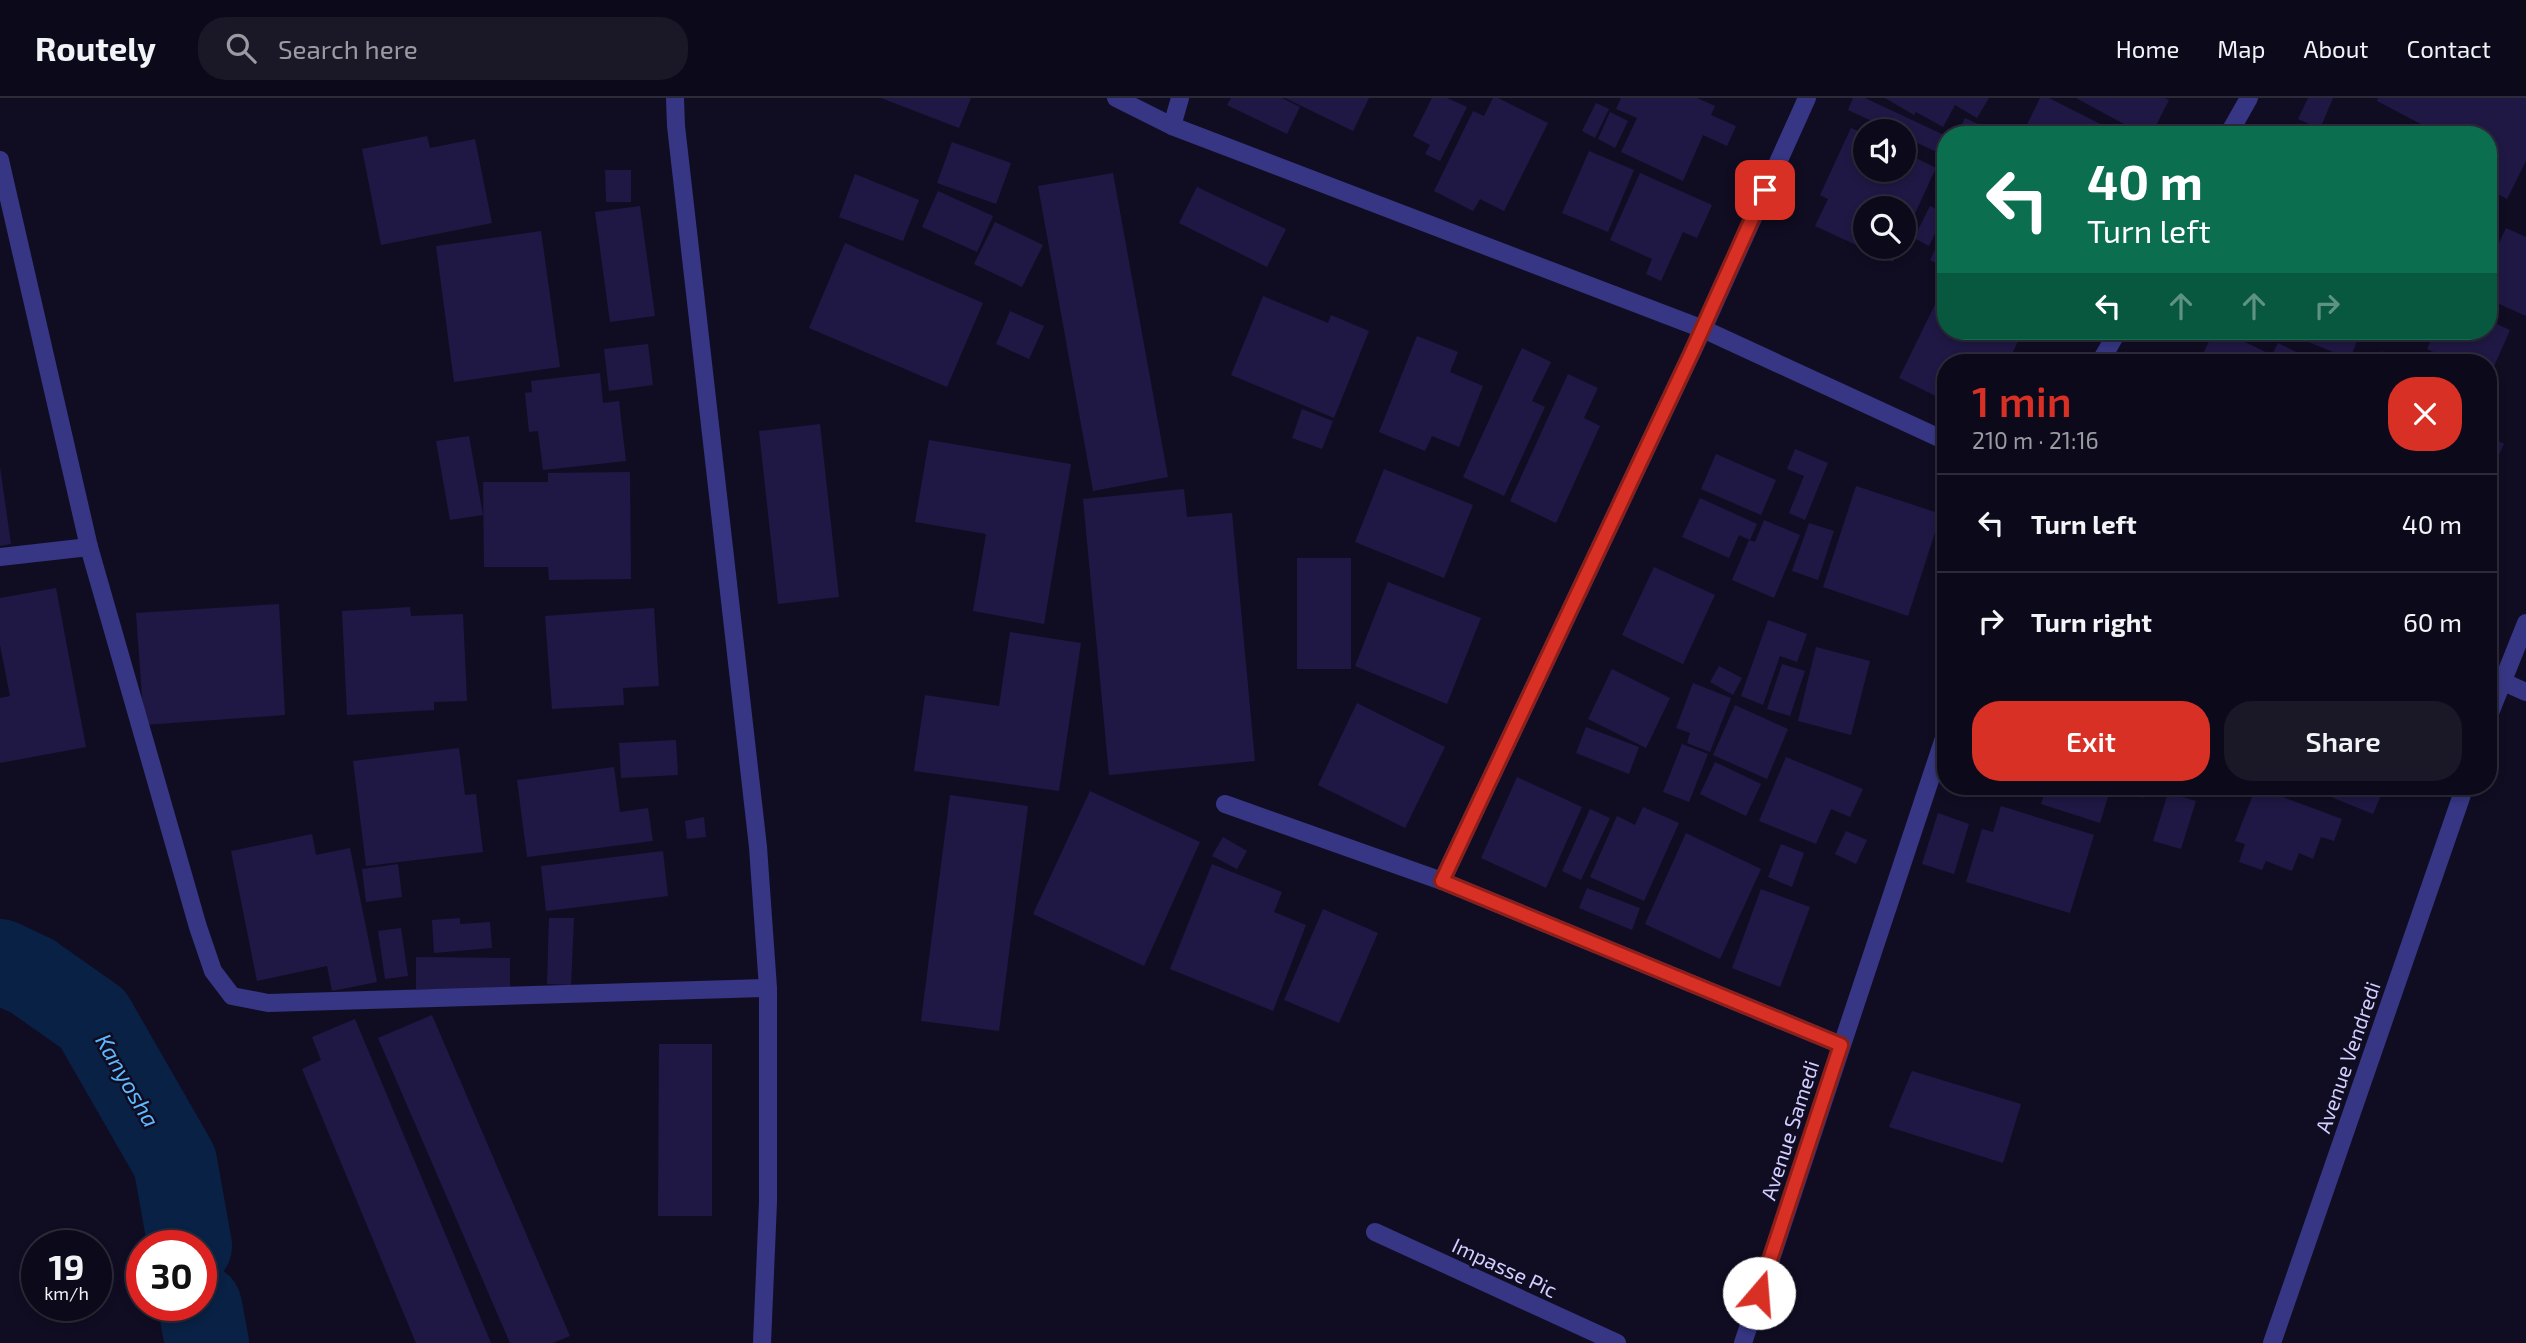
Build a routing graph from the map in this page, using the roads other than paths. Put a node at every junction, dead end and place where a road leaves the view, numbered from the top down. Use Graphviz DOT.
graph roads {
  1 [pos="675,98"];
  2 [pos="1116,98"];
  3 [pos="1180,98"];
  4 [pos="1807,98"];
  5 [pos="2249,98"];
  6 [pos="1172,126"];
  7 [pos="2233,126"];
  8 [pos="0,160"];
  9 [pos="1703,329"];
  10 [pos="1937,437"];
  11 [pos="89,547"];
  12 [pos="0,557"];
  13 [pos="2526,623"];
  14 [pos="2497,674"];
  15 [pos="2497,679"];
  16 [pos="2526,692"];
  17 [pos="1937,759"];
  18 [pos="2462,795"];
  19 [pos="1226,804"];
  20 [pos="1442,881"];
  21 [pos="768,988"];
  22 [pos="1841,1045"];
  23 [pos="1375,1232"];
  24 [pos="762,1343"];
  25 [pos="1617,1343"];
  26 [pos="1743,1343"];
  27 [pos="2272,1343"];
  1 -- 21 [label="street"];
  2 -- 6 [label="street"];
  3 -- 6 [label="street"];
  4 -- 9 [label="street"];
  5 -- 7 [label="street"];
  6 -- 9 [label="street"];
  8 -- 11 [label="street"];
  9 -- 10 [label="street"];
  9 -- 20 [label="street"];
  11 -- 12 [label="street"];
  11 -- 21 [label="street"];
  13 -- 14 [label="street"];
  15 -- 16 [label="street"];
  17 -- 22 [label="street, Avenue Samedi"];
  18 -- 27 [label="street, Avenue Vendredi"];
  19 -- 20 [label="street"];
  20 -- 22 [label="street"];
  21 -- 24 [label="street"];
  22 -- 26 [label="street, Avenue Samedi"];
  23 -- 25 [label="street, Impasse Pic"];
}
